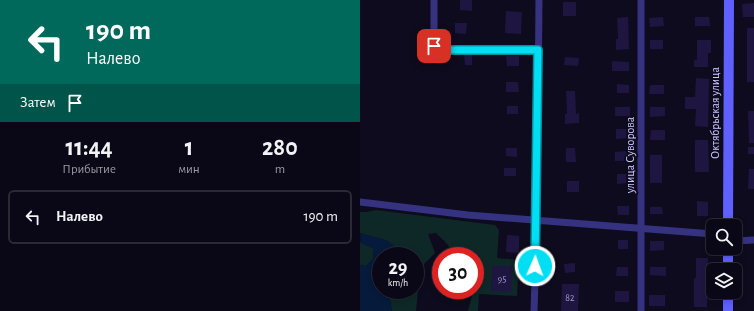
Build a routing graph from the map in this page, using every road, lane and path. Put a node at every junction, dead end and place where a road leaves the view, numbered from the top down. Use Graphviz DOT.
graph roads {
  1 [pos="434,0"];
  2 [pos="539,0"];
  3 [pos="641,0"];
  4 [pos="729,0"];
  5 [pos="434,46"];
  6 [pos="538,50"];
  7 [pos="360,202"];
  8 [pos="728,219"];
  9 [pos="536,221"];
  10 [pos="641,229"];
  11 [pos="706,234"];
  12 [pos="754,240"];
  13 [pos="742,241"];
  14 [pos="728,299"];
  15 [pos="534,311"];
  16 [pos="641,311"];
  17 [pos="728,311"];
  1 -- 5 [label="street"];
  2 -- 6 [label="street"];
  3 -- 10 [label="street, улица Суворова"];
  4 -- 8 [label="street, Октябрьская улица"];
  5 -- 6 [label="lane"];
  6 -- 9 [label="street"];
  7 -- 9 [label="street"];
  9 -- 10 [label="street"];
  9 -- 15 [label="street"];
  10 -- 11 [label="street"];
  10 -- 16 [label="street, улица Суворова"];
  12 -- 13 [label="street"];
  14 -- 17 [label="street"];
}
